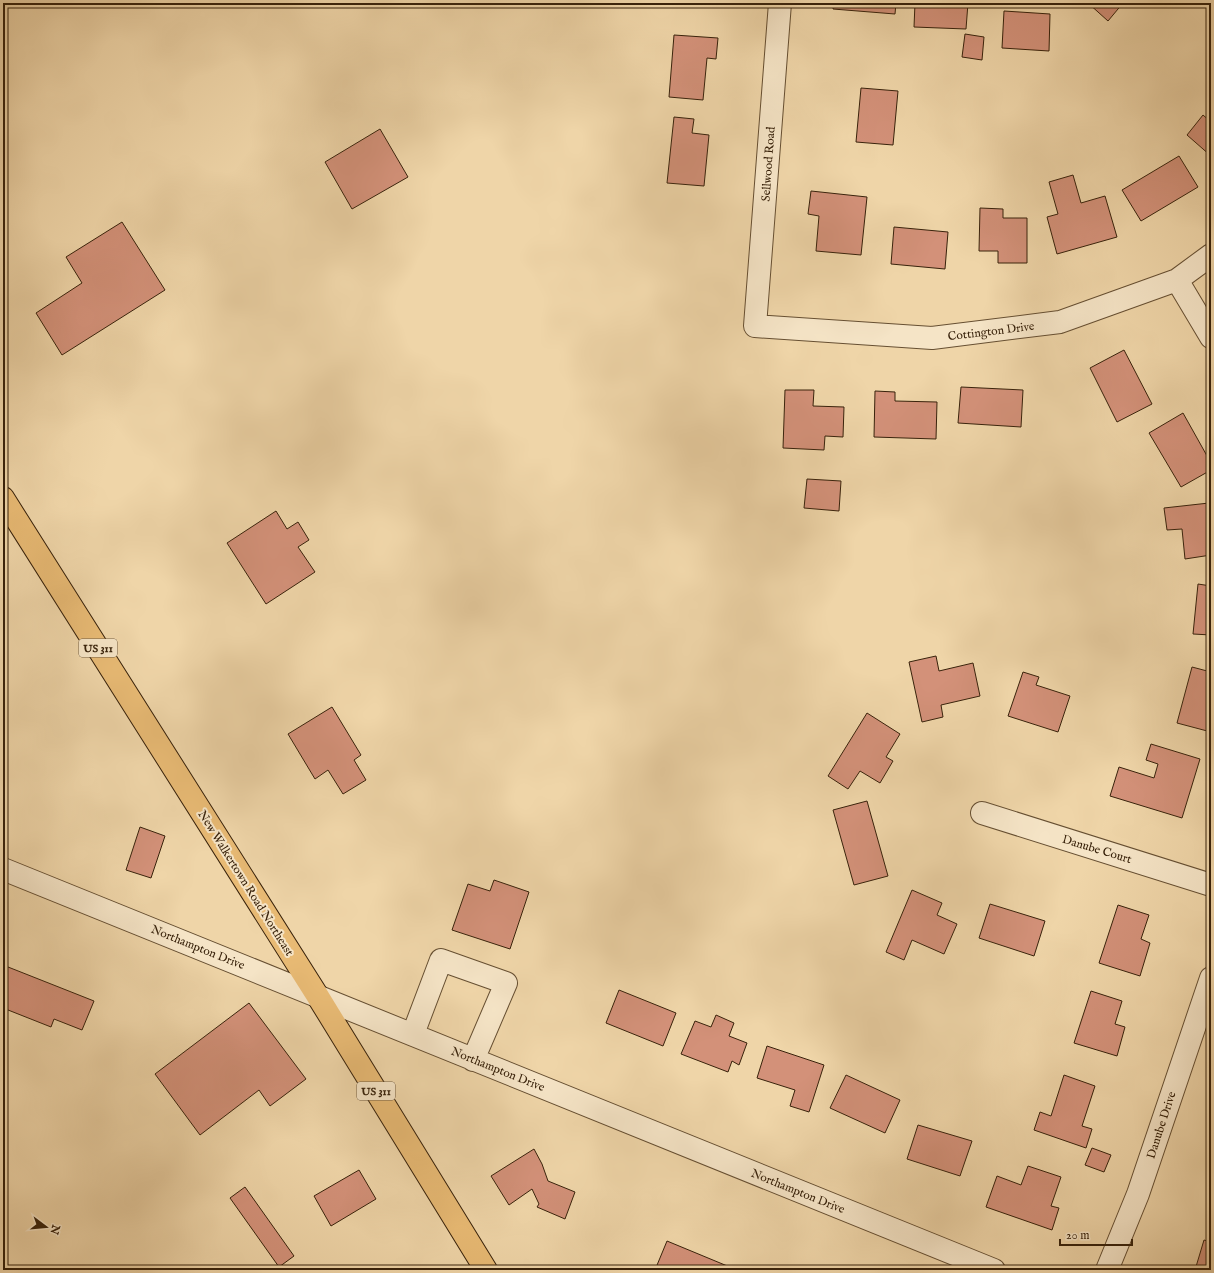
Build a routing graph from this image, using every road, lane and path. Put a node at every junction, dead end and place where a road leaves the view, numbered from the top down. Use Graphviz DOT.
graph roads {
  1 [pos="780,3"];
  2 [pos="1211,255"];
  3 [pos="1177,280"];
  4 [pos="756,326"];
  5 [pos="1211,337"];
  6 [pos="3,498"];
  7 [pos="982,813"];
  8 [pos="3,868"];
  9 [pos="1211,884"];
  10 [pos="1211,978"];
  11 [pos="316,995"];
  12 [pos="413,1034"];
  13 [pos="473,1060"];
  14 [pos="486,1270"];
  15 [pos="994,1270"];
  16 [pos="1107,1270"];
  1 -- 4 [label="street, Sellwood Road"];
  2 -- 3 [label="street, Cottington Drive"];
  3 -- 4 [label="street, Cottington Drive"];
  3 -- 5 [label="street"];
  6 -- 11 [label="main road, New Walkertown Road Northeast / US 311"];
  7 -- 9 [label="street, Danube Court"];
  8 -- 11 [label="street, Northampton Drive"];
  10 -- 16 [label="street, Danube Drive"];
  11 -- 12 [label="street, Northampton Drive"];
  11 -- 14 [label="main road, New Walkertown Road Northeast / US 311"];
  12 -- 13 [label="street, Northampton Drive"];
  12 -- 13 [label="street"];
  13 -- 15 [label="street, Northampton Drive"];
}
